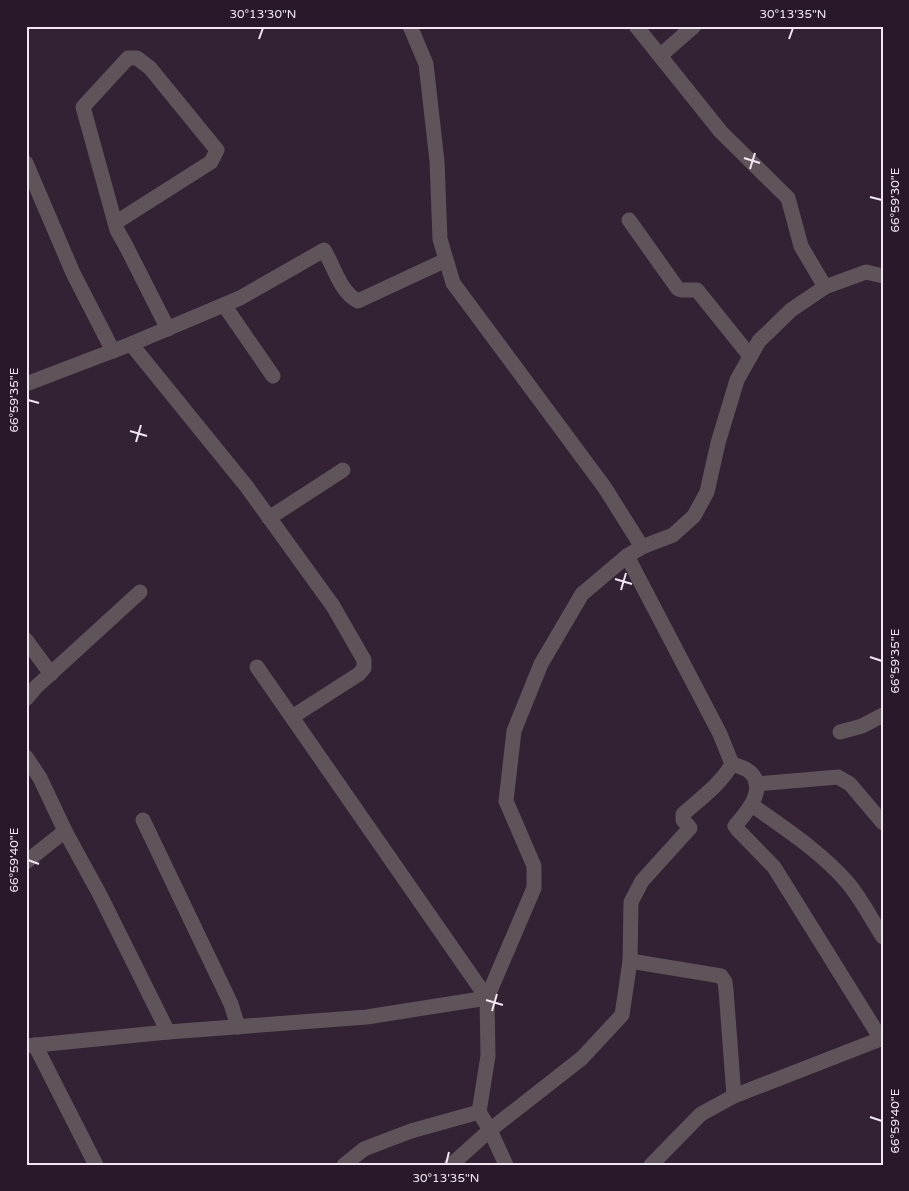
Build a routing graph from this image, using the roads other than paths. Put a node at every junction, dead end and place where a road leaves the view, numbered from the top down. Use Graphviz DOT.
graph roads {
  1 [pos="410,26"];
  2 [pos="636,26"];
  3 [pos="694,26"];
  4 [pos="661,55"];
  5 [pos="26,163"];
  6 [pos="629,220"];
  7 [pos="115,223"];
  8 [pos="446,260"];
  9 [pos="883,276"];
  10 [pos="825,287"];
  11 [pos="224,304"];
  12 [pos="168,329"];
  13 [pos="131,344"];
  14 [pos="114,351"];
  15 [pos="750,356"];
  16 [pos="274,376"];
  17 [pos="26,384"];
  18 [pos="343,470"];
  19 [pos="269,518"];
  20 [pos="642,547"];
  21 [pos="627,556"];
  22 [pos="140,592"];
  23 [pos="26,640"];
  24 [pos="257,667"];
  25 [pos="51,674"];
  26 [pos="26,699"];
  27 [pos="883,715"];
  28 [pos="292,717"];
  29 [pos="840,732"];
  30 [pos="26,756"];
  31 [pos="732,764"];
  32 [pos="756,784"];
  33 [pos="752,805"];
  34 [pos="143,820"];
  35 [pos="883,823"];
  36 [pos="65,831"];
  37 [pos="26,862"];
  38 [pos="883,937"];
  39 [pos="630,961"];
  40 [pos="487,998"];
  41 [pos="238,1027"];
  42 [pos="168,1032"];
  43 [pos="882,1038"];
  44 [pos="30,1046"];
  45 [pos="734,1096"];
  46 [pos="479,1112"];
  47 [pos="490,1130"];
  48 [pos="96,1165"];
  49 [pos="344,1165"];
  50 [pos="451,1165"];
  51 [pos="506,1165"];
  52 [pos="651,1165"];
  1 -- 8 [label="street"];
  2 -- 4 [label="street"];
  3 -- 4 [label="street"];
  4 -- 10 [label="street"];
  5 -- 14 [label="street"];
  6 -- 15 [label="street"];
  7 -- 7 [label="street"];
  7 -- 12 [label="street"];
  8 -- 11 [label="street"];
  8 -- 20 [label="street"];
  9 -- 10 [label="street"];
  10 -- 15 [label="street"];
  11 -- 12 [label="street"];
  11 -- 16 [label="street"];
  12 -- 13 [label="street"];
  13 -- 14 [label="street"];
  13 -- 19 [label="street"];
  14 -- 17 [label="street"];
  15 -- 20 [label="street"];
  18 -- 19 [label="street"];
  19 -- 28 [label="street"];
  20 -- 21 [label="street"];
  21 -- 31 [label="street"];
  21 -- 40 [label="street"];
  22 -- 25 [label="street"];
  23 -- 25 [label="street"];
  24 -- 28 [label="street"];
  25 -- 26 [label="street"];
  27 -- 29 [label="street"];
  28 -- 40 [label="street"];
  30 -- 36 [label="street"];
  31 -- 32 [label="street"];
  31 -- 39 [label="street"];
  32 -- 33 [label="street"];
  32 -- 35 [label="street"];
  33 -- 38 [label="street"];
  33 -- 43 [label="street"];
  34 -- 41 [label="street"];
  36 -- 37 [label="street"];
  36 -- 42 [label="street"];
  39 -- 45 [label="street"];
  39 -- 47 [label="street"];
  40 -- 41 [label="street"];
  40 -- 46 [label="street"];
  41 -- 42 [label="street"];
  42 -- 44 [label="street"];
  43 -- 45 [label="street"];
  44 -- 48 [label="street"];
  45 -- 52 [label="street"];
  46 -- 47 [label="street"];
  46 -- 49 [label="street"];
  47 -- 50 [label="street"];
  47 -- 51 [label="street"];
}
